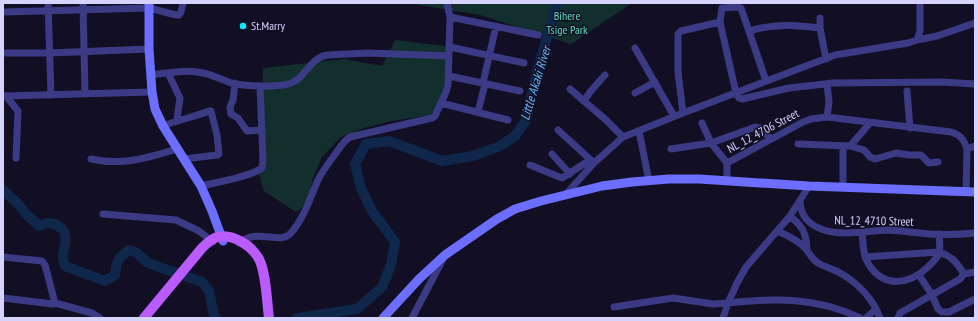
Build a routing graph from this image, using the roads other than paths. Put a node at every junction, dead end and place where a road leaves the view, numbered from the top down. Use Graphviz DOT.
graph roads {
  1 [pos="48,3"];
  2 [pos="183,3"];
  3 [pos="447,3"];
  4 [pos="920,3"];
  5 [pos="149,5"];
  6 [pos="723,6"];
  7 [pos="83,7"];
  8 [pos="48,11"];
  9 [pos="3,12"];
  10 [pos="450,17"];
  11 [pos="820,18"];
  12 [pos="720,22"];
  13 [pos="975,23"];
  14 [pos="496,26"];
  15 [pos="820,28"];
  16 [pos="749,31"];
  17 [pos="538,35"];
  18 [pos="917,40"];
  19 [pos="450,48"];
  20 [pos="635,48"];
  21 [pos="149,49"];
  22 [pos="83,52"];
  23 [pos="3,53"];
  24 [pos="49,53"];
  25 [pos="449,56"];
  26 [pos="490,56"];
  27 [pos="826,59"];
  28 [pos="524,63"];
  29 [pos="168,73"];
  30 [pos="605,75"];
  31 [pos="151,76"];
  32 [pos="449,76"];
  33 [pos="766,80"];
  34 [pos="655,82"];
  35 [pos="484,83"];
  36 [pos="235,84"];
  37 [pos="827,84"];
  38 [pos="975,84"];
  39 [pos="260,86"];
  40 [pos="570,89"];
  41 [pos="520,91"];
  42 [pos="907,91"];
  43 [pos="152,92"];
  44 [pos="736,92"];
  45 [pos="635,93"];
  46 [pos="85,94"];
  47 [pos="51,95"];
  48 [pos="5,96"];
  49 [pos="584,101"];
  50 [pos="441,103"];
  51 [pos="478,112"];
  52 [pos="683,113"];
  53 [pos="674,116"];
  54 [pos="827,117"];
  55 [pos="176,120"];
  56 [pos="508,120"];
  57 [pos="702,123"];
  58 [pos="870,123"];
  59 [pos="163,126"];
  60 [pos="910,128"];
  61 [pos="262,130"];
  62 [pos="558,130"];
  63 [pos="639,131"];
  64 [pos="623,137"];
  65 [pos="771,139"];
  66 [pos="711,143"];
  67 [pos="798,144"];
  68 [pos="846,146"];
  69 [pos="975,146"];
  70 [pos="177,149"];
  71 [pos="671,149"];
  72 [pos="966,149"];
  73 [pos="975,151"];
  74 [pos="552,154"];
  75 [pos="16,158"];
  76 [pos="91,159"];
  77 [pos="184,159"];
  78 [pos="592,161"];
  79 [pos="938,162"];
  80 [pos="727,163"];
  81 [pos="530,165"];
  82 [pos="570,174"];
  83 [pos="649,181"];
  84 [pos="727,181"];
  85 [pos="201,186"];
  86 [pos="809,186"];
  87 [pos="843,187"];
  88 [pos="971,192"];
  89 [pos="566,194"];
  90 [pos="800,202"];
  91 [pos="103,214"];
  92 [pos="790,216"];
  93 [pos="778,231"];
  94 [pos="862,232"];
  95 [pos="975,232"];
  96 [pos="939,234"];
  97 [pos="218,240"];
  98 [pos="239,243"];
  99 [pos="806,250"];
  100 [pos="940,252"];
  101 [pos="445,255"];
  102 [pos="3,257"];
  103 [pos="865,257"];
  104 [pos="975,272"];
  105 [pos="964,274"];
  106 [pos="919,275"];
  107 [pos="173,285"];
  108 [pos="932,295"];
  109 [pos="3,298"];
  110 [pos="975,299"];
  111 [pos="55,303"];
  112 [pos="728,303"];
  113 [pos="266,307"];
  114 [pos="614,307"];
  115 [pos="876,309"];
  116 [pos="100,318"];
  117 [pos="144,318"];
  118 [pos="148,318"];
  119 [pos="266,318"];
  120 [pos="269,318"];
  121 [pos="383,318"];
  122 [pos="412,318"];
  123 [pos="723,318"];
  124 [pos="860,318"];
  125 [pos="866,318"];
  126 [pos="880,318"];
  127 [pos="898,318"];
  1 -- 8 [label="street"];
  2 -- 5 [label="street"];
  3 -- 10 [label="street"];
  4 -- 18 [label="street"];
  5 -- 7 [label="street"];
  5 -- 21 [label="street"];
  6 -- 12 [label="street"];
  6 -- 16 [label="street"];
  7 -- 8 [label="street"];
  7 -- 22 [label="street"];
  8 -- 9 [label="street"];
  8 -- 24 [label="street"];
  10 -- 14 [label="street"];
  10 -- 19 [label="street"];
  11 -- 15 [label="street"];
  12 -- 44 [label="street"];
  12 -- 52 [label="street"];
  13 -- 18 [label="street"];
  14 -- 17 [label="street"];
  14 -- 26 [label="street"];
  15 -- 16 [label="street"];
  15 -- 27 [label="street"];
  16 -- 33 [label="street"];
  18 -- 27 [label="street"];
  19 -- 25 [label="street"];
  19 -- 26 [label="street"];
  20 -- 34 [label="street"];
  21 -- 22 [label="street"];
  21 -- 31 [label="street"];
  22 -- 24 [label="street"];
  22 -- 46 [label="street"];
  23 -- 24 [label="street"];
  24 -- 47 [label="street"];
  25 -- 32 [label="street"];
  25 -- 39 [label="street"];
  26 -- 28 [label="street"];
  26 -- 35 [label="street"];
  27 -- 33 [label="street"];
  29 -- 31 [label="street"];
  29 -- 36 [label="street"];
  29 -- 55 [label="street"];
  30 -- 49 [label="street"];
  31 -- 43 [label="street"];
  32 -- 35 [label="street"];
  32 -- 50 [label="street"];
  33 -- 44 [label="street"];
  34 -- 45 [label="street"];
  34 -- 53 [label="street"];
  35 -- 41 [label="street"];
  35 -- 51 [label="street"];
  36 -- 39 [label="street"];
  36 -- 61 [label="street"];
  37 -- 38 [label="street"];
  37 -- 44 [label="street"];
  37 -- 54 [label="street"];
  39 -- 61 [label="street"];
  40 -- 49 [label="street"];
  42 -- 60 [label="street"];
  43 -- 46 [label="street"];
  43 -- 59 [label="street"];
  44 -- 52 [label="street"];
  46 -- 47 [label="street"];
  47 -- 48 [label="street"];
  48 -- 75 [label="street"];
  49 -- 64 [label="street"];
  50 -- 51 [label="street"];
  50 -- 98 [label="street"];
  51 -- 56 [label="street"];
  52 -- 53 [label="street"];
  53 -- 63 [label="street"];
  54 -- 58 [label="street, NL_12_4706 Street"];
  54 -- 65 [label="street, NL_12_4706 Street"];
  55 -- 59 [label="street"];
  55 -- 77 [label="street"];
  57 -- 66 [label="street"];
  58 -- 60 [label="street, NL_12_4706 Street"];
  58 -- 68 [label="street"];
  59 -- 70 [label="street"];
  60 -- 72 [label="street, NL_12_4706 Street"];
  61 -- 85 [label="street"];
  62 -- 78 [label="street"];
  63 -- 64 [label="street"];
  63 -- 83 [label="street"];
  64 -- 78 [label="street"];
  65 -- 66 [label="street"];
  65 -- 80 [label="street, NL_12_4706 Street"];
  66 -- 71 [label="street"];
  66 -- 80 [label="street"];
  67 -- 68 [label="street"];
  68 -- 79 [label="street"];
  68 -- 87 [label="street"];
  69 -- 72 [label="street"];
  70 -- 76 [label="street"];
  70 -- 77 [label="street"];
  72 -- 73 [label="street"];
  72 -- 88 [label="street"];
  74 -- 82 [label="street"];
  77 -- 85 [label="street"];
  78 -- 82 [label="street"];
  78 -- 89 [label="street"];
  80 -- 84 [label="street, NL_12_4706 Street"];
  81 -- 82 [label="street"];
  83 -- 84 [label="street"];
  83 -- 89 [label="street"];
  84 -- 86 [label="street"];
  85 -- 97 [label="street"];
  86 -- 87 [label="street"];
  86 -- 90 [label="street"];
  87 -- 88 [label="street"];
  89 -- 101 [label="street"];
  90 -- 92 [label="street"];
  90 -- 94 [label="street, NL_12_4710 Street"];
  91 -- 97 [label="street"];
  92 -- 93 [label="street"];
  92 -- 99 [label="street"];
  93 -- 99 [label="street"];
  93 -- 112 [label="street"];
  94 -- 96 [label="street, NL_12_4710 Street"];
  94 -- 103 [label="street"];
  95 -- 96 [label="street, NL_12_4710 Street"];
  96 -- 100 [label="street"];
  97 -- 98 [label="main road"];
  97 -- 107 [label="main road"];
  98 -- 113 [label="main road"];
  99 -- 115 [label="street"];
  100 -- 103 [label="street"];
  100 -- 105 [label="street"];
  100 -- 106 [label="street"];
  101 -- 121 [label="street"];
  101 -- 122 [label="street"];
  102 -- 111 [label="street"];
  103 -- 106 [label="street"];
  104 -- 105 [label="street"];
  105 -- 108 [label="street"];
  106 -- 108 [label="street"];
  107 -- 117 [label="main road"];
  107 -- 118 [label="main road"];
  108 -- 110 [label="street"];
  108 -- 127 [label="street"];
  109 -- 111 [label="street"];
  111 -- 116 [label="street"];
  112 -- 114 [label="street"];
  112 -- 123 [label="street"];
  112 -- 124 [label="street"];
  113 -- 119 [label="main road"];
  113 -- 120 [label="main road"];
  115 -- 125 [label="street"];
  115 -- 126 [label="street"];
}
